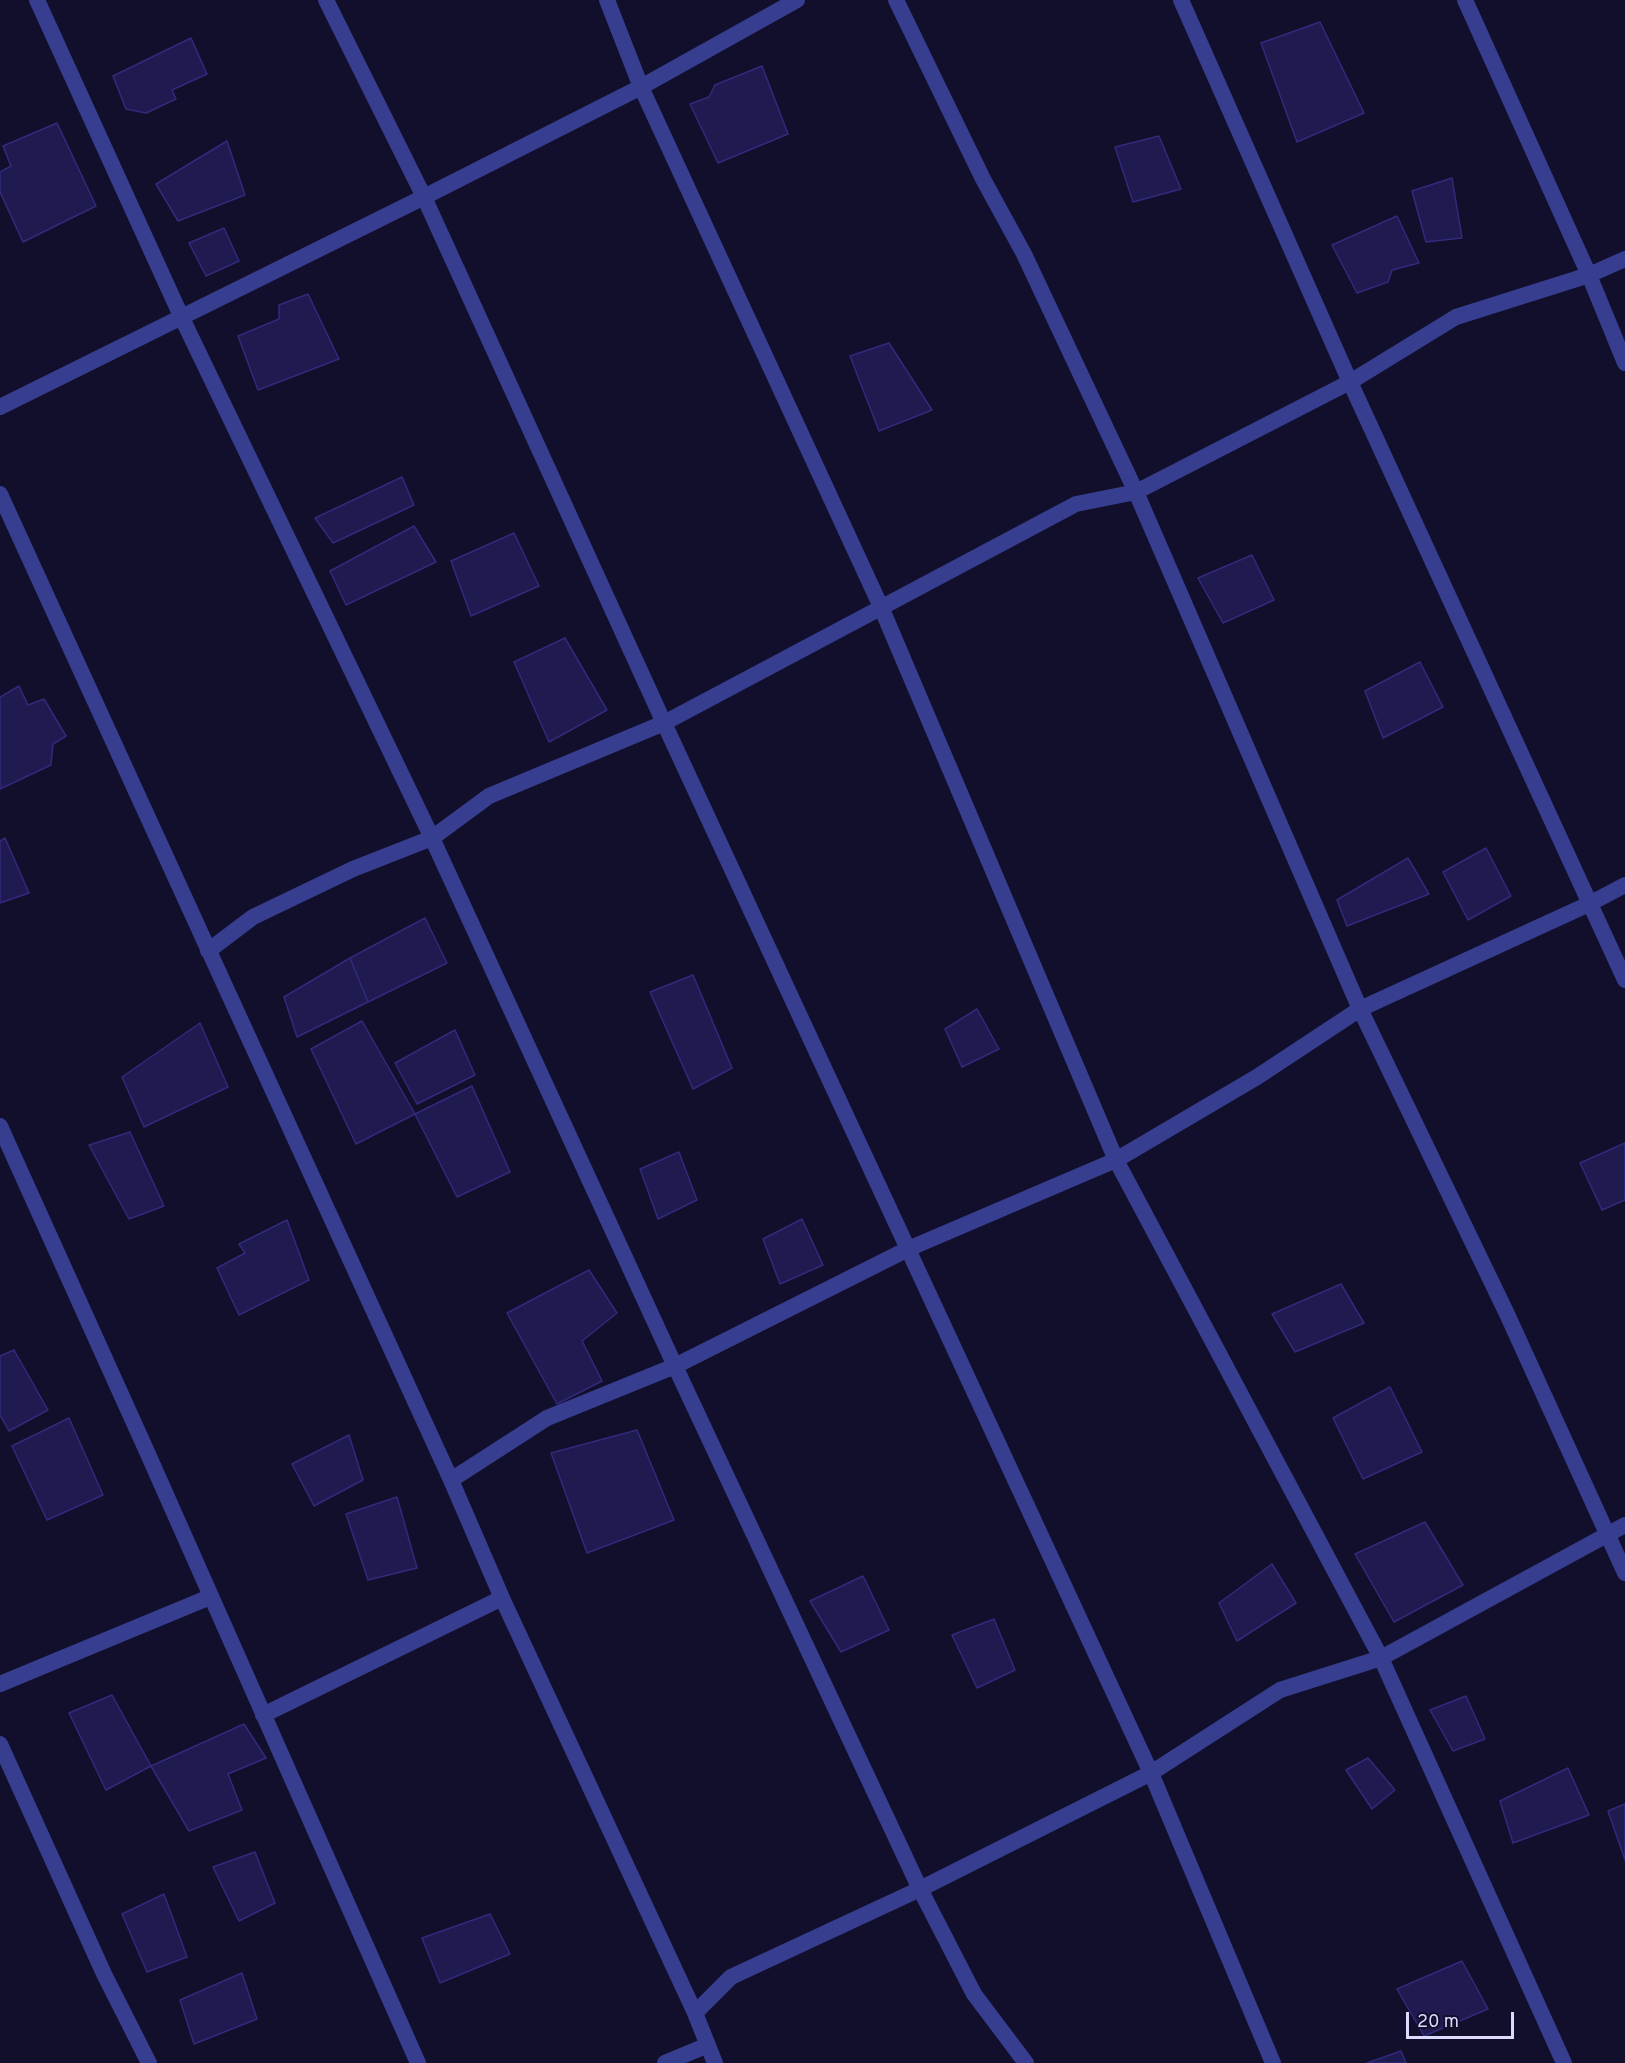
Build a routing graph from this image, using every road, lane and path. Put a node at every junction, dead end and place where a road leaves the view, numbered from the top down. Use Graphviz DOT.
graph roads {
  1 [pos="37,0"];
  2 [pos="326,0"];
  3 [pos="607,0"];
  4 [pos="797,0"];
  5 [pos="896,0"];
  6 [pos="1181,0"];
  7 [pos="1466,0"];
  8 [pos="641,87"];
  9 [pos="424,197"];
  10 [pos="1625,260"];
  11 [pos="1589,275"];
  12 [pos="181,316"];
  13 [pos="1625,363"];
  14 [pos="1350,382"];
  15 [pos="0,406"];
  16 [pos="1136,492"];
  17 [pos="0,494"];
  18 [pos="881,607"];
  19 [pos="664,723"];
  20 [pos="432,838"];
  21 [pos="1625,885"];
  22 [pos="1589,904"];
  23 [pos="208,951"];
  24 [pos="1625,980"];
  25 [pos="1360,1009"];
  26 [pos="0,1126"];
  27 [pos="1116,1160"];
  28 [pos="908,1249"];
  29 [pos="675,1366"];
  30 [pos="451,1480"];
  31 [pos="1625,1526"];
  32 [pos="1606,1534"];
  33 [pos="1625,1574"];
  34 [pos="210,1597"];
  35 [pos="502,1598"];
  36 [pos="1381,1658"];
  37 [pos="0,1684"];
  38 [pos="263,1715"];
  39 [pos="0,1744"];
  40 [pos="1151,1773"];
  41 [pos="920,1889"];
  42 [pos="695,2013"];
  43 [pos="708,2045"];
  44 [pos="149,2063"];
  45 [pos="417,2063"];
  46 [pos="665,2063"];
  47 [pos="715,2063"];
  48 [pos="1026,2063"];
  49 [pos="1273,2063"];
  50 [pos="1564,2063"];
  1 -- 12 [label="street"];
  2 -- 9 [label="street"];
  3 -- 8 [label="street"];
  4 -- 8 [label="street"];
  5 -- 16 [label="street"];
  6 -- 14 [label="street"];
  7 -- 11 [label="street"];
  8 -- 9 [label="street"];
  8 -- 18 [label="street"];
  9 -- 12 [label="street"];
  9 -- 19 [label="street"];
  10 -- 11 [label="street"];
  11 -- 13 [label="street"];
  11 -- 14 [label="street"];
  12 -- 15 [label="street"];
  12 -- 20 [label="street"];
  14 -- 16 [label="street"];
  14 -- 22 [label="street"];
  16 -- 18 [label="street"];
  16 -- 25 [label="street"];
  17 -- 23 [label="street"];
  18 -- 19 [label="street"];
  18 -- 27 [label="street"];
  19 -- 20 [label="street"];
  19 -- 28 [label="street"];
  20 -- 23 [label="street"];
  20 -- 29 [label="street"];
  21 -- 22 [label="street"];
  22 -- 24 [label="street"];
  22 -- 25 [label="street"];
  23 -- 30 [label="street"];
  25 -- 27 [label="street"];
  25 -- 32 [label="street"];
  26 -- 34 [label="street"];
  27 -- 28 [label="street"];
  27 -- 36 [label="street"];
  28 -- 29 [label="street"];
  28 -- 40 [label="street"];
  29 -- 30 [label="street"];
  29 -- 41 [label="street"];
  30 -- 35 [label="street"];
  31 -- 32 [label="street"];
  32 -- 33 [label="street"];
  32 -- 36 [label="street"];
  34 -- 37 [label="street"];
  34 -- 38 [label="street"];
  35 -- 38 [label="street"];
  35 -- 42 [label="street"];
  36 -- 40 [label="street"];
  36 -- 50 [label="street"];
  38 -- 45 [label="street"];
  39 -- 44 [label="street"];
  40 -- 41 [label="street"];
  40 -- 49 [label="street"];
  41 -- 42 [label="street"];
  41 -- 48 [label="street"];
  42 -- 43 [label="street"];
  43 -- 46 [label="street"];
  43 -- 47 [label="street"];
}
